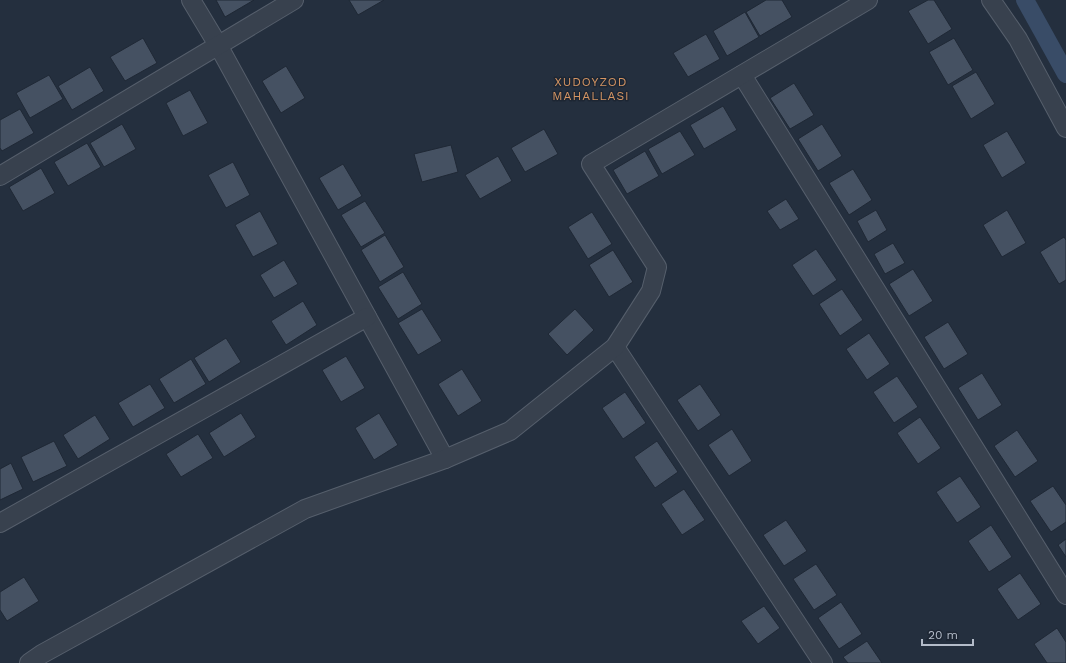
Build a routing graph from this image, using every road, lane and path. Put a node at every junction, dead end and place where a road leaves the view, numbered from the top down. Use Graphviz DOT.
graph roads {
  1 [pos="191,0"];
  2 [pos="294,0"];
  3 [pos="868,0"];
  4 [pos="991,0"];
  5 [pos="218,45"];
  6 [pos="742,76"];
  7 [pos="1066,128"];
  8 [pos="0,176"];
  9 [pos="367,317"];
  10 [pos="615,347"];
  11 [pos="445,458"];
  12 [pos="0,523"];
  13 [pos="1066,594"];
  14 [pos="29,663"];
  15 [pos="823,663"];
  1 -- 5 [label="street"];
  2 -- 5 [label="street"];
  3 -- 6 [label="street"];
  4 -- 7 [label="street"];
  5 -- 8 [label="street"];
  5 -- 9 [label="street"];
  6 -- 10 [label="street"];
  6 -- 13 [label="street"];
  9 -- 11 [label="street"];
  9 -- 12 [label="street"];
  10 -- 11 [label="street"];
  10 -- 15 [label="street"];
  11 -- 14 [label="street"];
}
